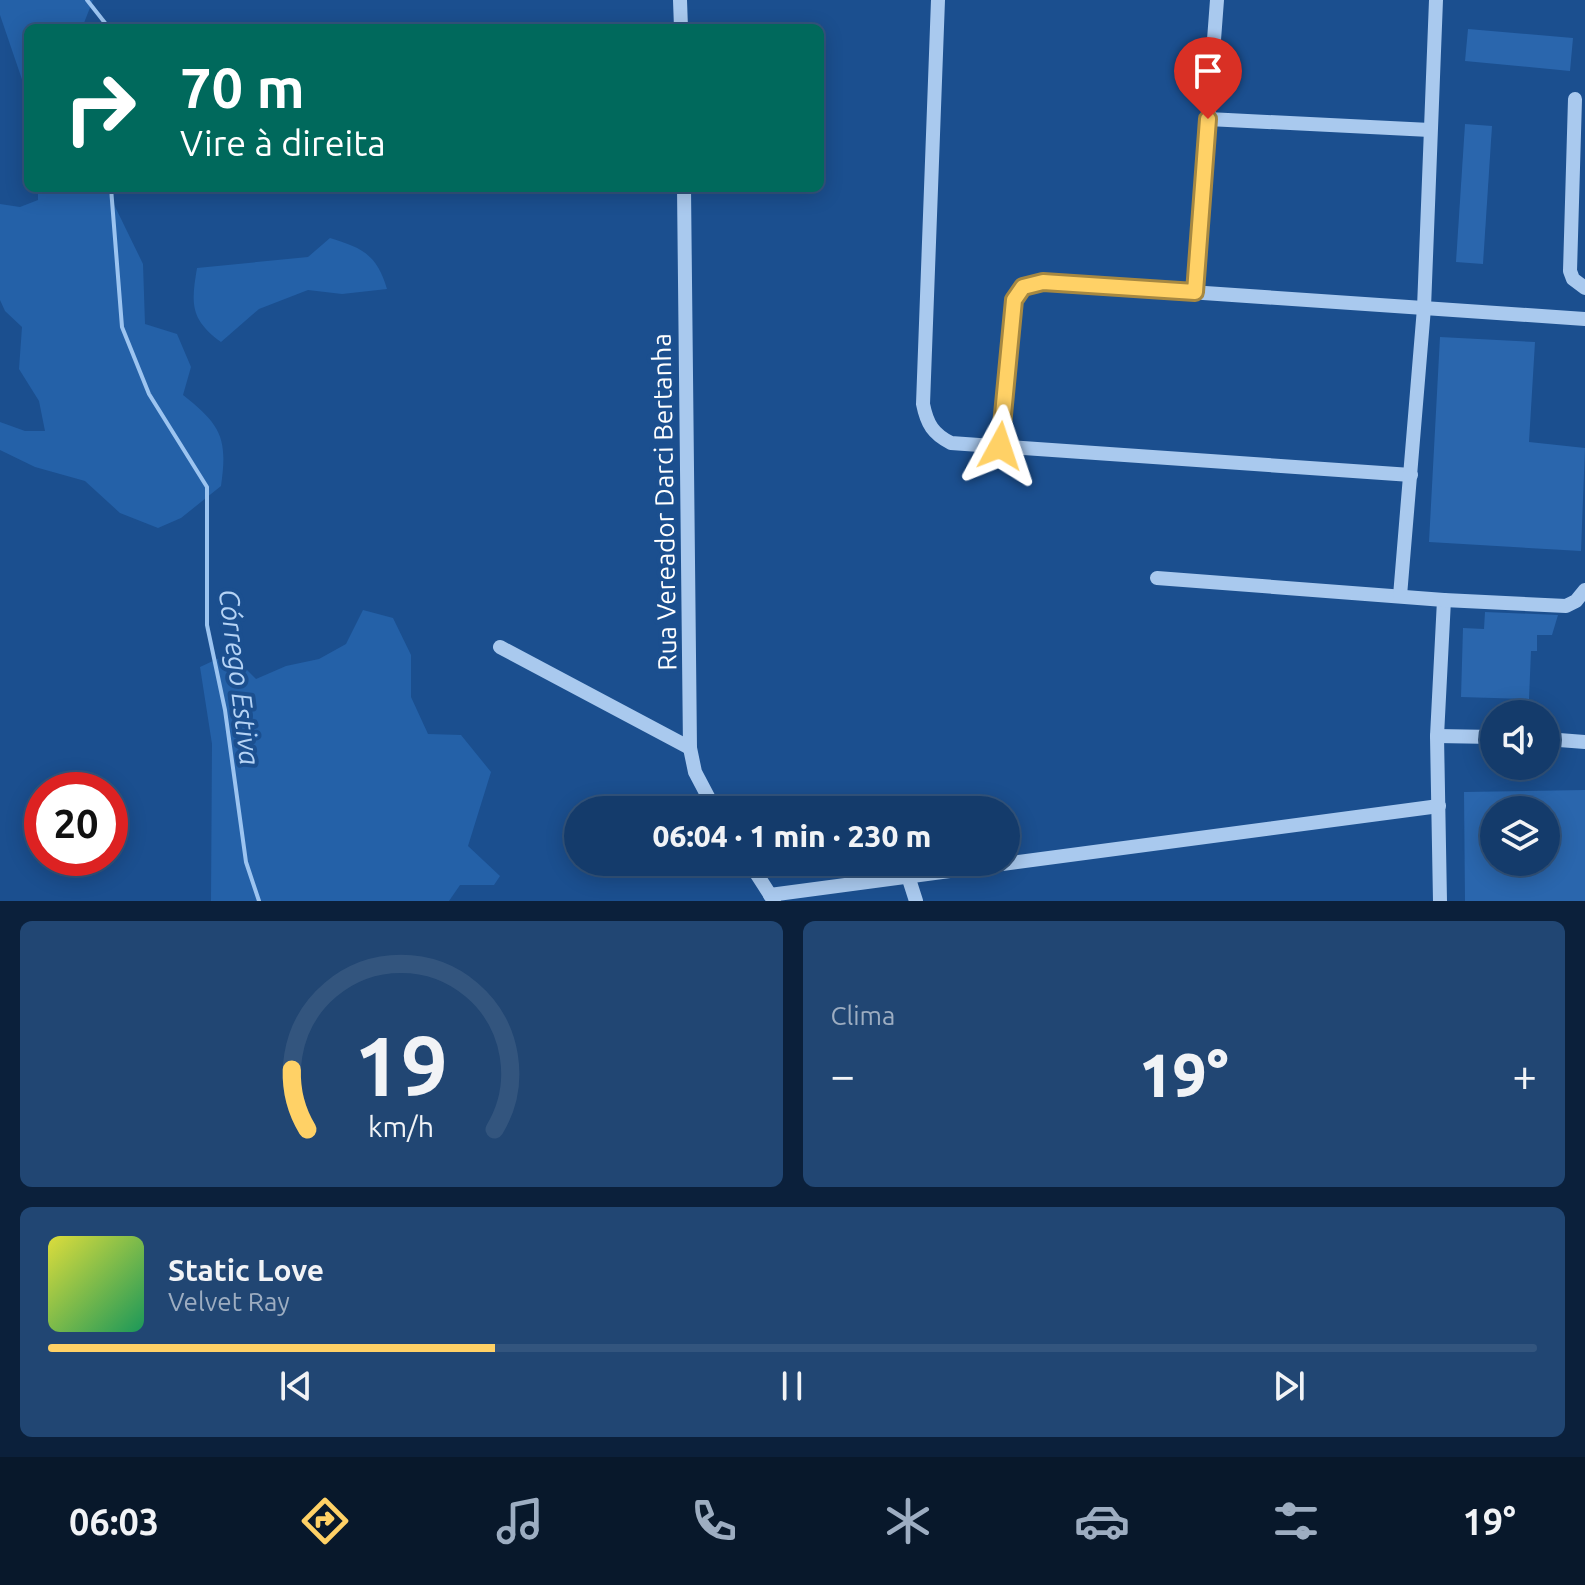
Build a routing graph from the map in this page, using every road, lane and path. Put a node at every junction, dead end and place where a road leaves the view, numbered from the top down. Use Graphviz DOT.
graph roads {
  1 [pos="680,0"];
  2 [pos="938,0"];
  3 [pos="1217,0"];
  4 [pos="1436,0"];
  5 [pos="681,24"];
  6 [pos="1575,99"];
  7 [pos="1208,119"];
  8 [pos="1430,130"];
  9 [pos="684,192"];
  10 [pos="1585,288"];
  11 [pos="1195,292"];
  12 [pos="1424,308"];
  13 [pos="1585,319"];
  14 [pos="1000,446"];
  15 [pos="1411,475"];
  16 [pos="1157,578"];
  17 [pos="1585,590"];
  18 [pos="1400,596"];
  19 [pos="1444,600"];
  20 [pos="500,647"];
  21 [pos="1437,736"];
  22 [pos="1480,737"];
  23 [pos="1560,740"];
  24 [pos="1585,742"];
  25 [pos="690,748"];
  26 [pos="708,796"];
  27 [pos="1439,806"];
  28 [pos="1020,861"];
  29 [pos="758,876"];
  30 [pos="908,876"];
  31 [pos="772,898"];
  32 [pos="916,901"];
  33 [pos="1440,901"];
  1 -- 5 [label="street"];
  2 -- 14 [label="street"];
  3 -- 7 [label="street"];
  4 -- 8 [label="street"];
  6 -- 10 [label="street"];
  7 -- 8 [label="street"];
  7 -- 11 [label="street"];
  8 -- 12 [label="street"];
  9 -- 25 [label="street, Rua Vereador Darci Bertanha"];
  11 -- 12 [label="street"];
  11 -- 14 [label="street"];
  12 -- 13 [label="street"];
  12 -- 15 [label="street"];
  14 -- 15 [label="street"];
  15 -- 18 [label="street"];
  16 -- 18 [label="street"];
  17 -- 19 [label="street"];
  18 -- 19 [label="street"];
  19 -- 21 [label="street"];
  20 -- 25 [label="street"];
  21 -- 22 [label="street"];
  21 -- 27 [label="street"];
  23 -- 24 [label="street"];
  25 -- 26 [label="street, Rua Vereador Darci Bertanha"];
  27 -- 28 [label="street"];
  27 -- 33 [label="street"];
  29 -- 31 [label="street"];
  30 -- 31 [label="street"];
  30 -- 32 [label="street"];
}
